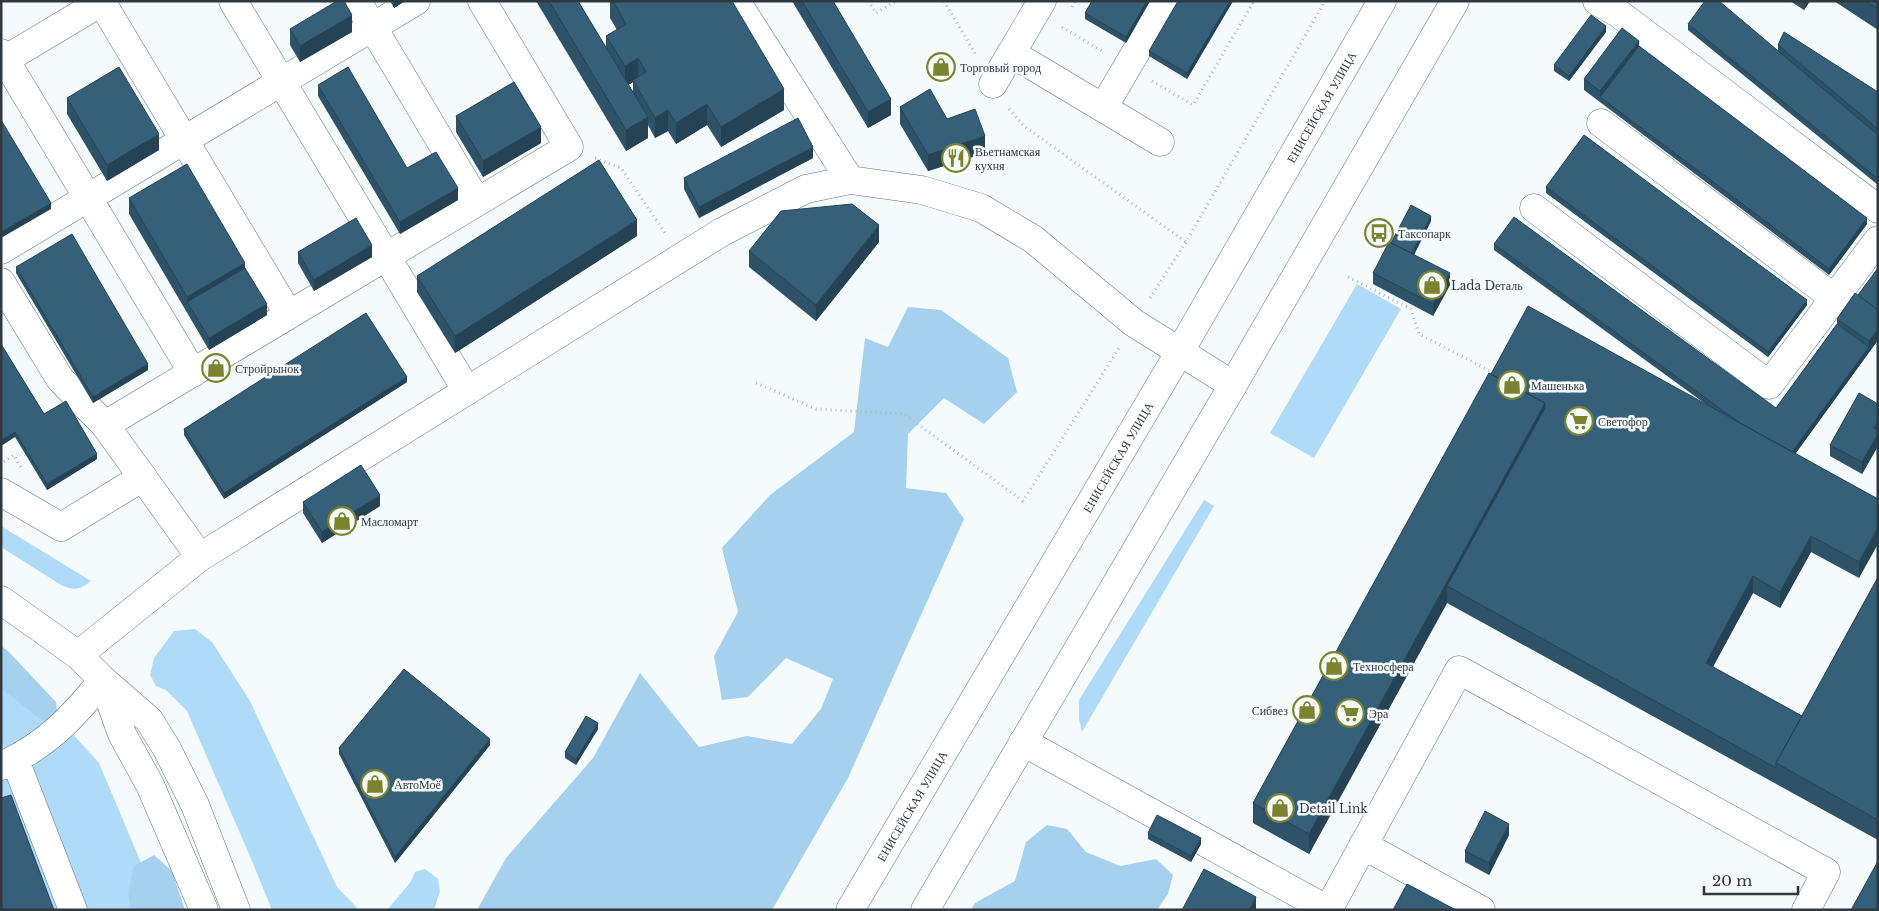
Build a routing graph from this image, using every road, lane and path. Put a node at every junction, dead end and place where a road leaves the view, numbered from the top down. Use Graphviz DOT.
graph roads {
  1 [pos="233,1"];
  2 [pos="357,1"];
  3 [pos="416,1"];
  4 [pos="482,1"];
  5 [pos="736,1"];
  6 [pos="868,1"];
  7 [pos="896,1"];
  8 [pos="944,1"];
  9 [pos="1042,1"];
  10 [pos="1075,1"];
  11 [pos="1166,1"];
  12 [pos="1254,1"];
  13 [pos="1325,1"];
  14 [pos="1382,1"];
  15 [pos="1455,1"];
  16 [pos="102,2"];
  17 [pos="1600,2"];
  18 [pos="1070,10"];
  19 [pos="1066,18"];
  20 [pos="372,28"];
  21 [pos="1011,53"];
  22 [pos="3,58"];
  23 [pos="1128,66"];
  24 [pos="281,82"];
  25 [pos="993,84"];
  26 [pos="1103,108"];
  27 [pos="1601,123"];
  28 [pos="185,140"];
  29 [pos="1160,142"];
  30 [pos="569,147"];
  31 [pos="850,180"];
  32 [pos="88,198"];
  33 [pos="477,202"];
  34 [pos="1534,208"];
  35 [pos="1878,209"];
  36 [pos="1878,240"];
  37 [pos="1186,242"];
  38 [pos="1,250"];
  39 [pos="386,257"];
  40 [pos="682,257"];
  41 [pos="1348,277"];
  42 [pos="1,282"];
  43 [pos="1834,298"];
  44 [pos="289,315"];
  45 [pos="1134,323"];
  46 [pos="1179,353"];
  47 [pos="193,373"];
  48 [pos="1499,376"];
  49 [pos="756,383"];
  50 [pos="1233,385"];
  51 [pos="467,390"];
  52 [pos="105,424"];
  53 [pos="1,463"];
  54 [pos="24,471"];
  55 [pos="143,477"];
  56 [pos="1,492"];
  57 [pos="200,557"];
  58 [pos="1,600"];
  59 [pos="78,655"];
  60 [pos="103,680"];
  61 [pos="1023,742"];
  62 [pos="8,763"];
  63 [pos="1363,845"];
  64 [pos="73,910"];
  65 [pos="204,910"];
  66 [pos="236,910"];
  67 [pos="850,910"];
  68 [pos="925,910"];
  69 [pos="1328,910"];
  70 [pos="1481,910"];
  71 [pos="1806,910"];
  1 -- 24 [label="main road"];
  2 -- 20 [label="main road"];
  3 -- 20 [label="main road"];
  4 -- 30 [label="main road"];
  5 -- 31 [label="main road"];
  6 -- 7 [label="path"];
  8 -- 25 [label="path"];
  9 -- 21 [label="main road"];
  10 -- 18 [label="path"];
  11 -- 23 [label="main road"];
  12 -- 23 [label="path"];
  13 -- 37 [label="path"];
  14 -- 46 [label="main road, ЕНИСЕЙСКАЯ УЛИЦА"];
  15 -- 50 [label="main road"];
  16 -- 22 [label="main road"];
  16 -- 28 [label="main road"];
  17 -- 35 [label="main road"];
  19 -- 23 [label="path"];
  20 -- 24 [label="main road"];
  20 -- 33 [label="main road"];
  21 -- 25 [label="main road"];
  21 -- 26 [label="main road"];
  22 -- 32 [label="main road"];
  23 -- 26 [label="main road"];
  24 -- 28 [label="main road"];
  24 -- 39 [label="main road"];
  25 -- 37 [label="path"];
  26 -- 29 [label="main road"];
  27 -- 43 [label="main road"];
  28 -- 32 [label="main road"];
  28 -- 44 [label="main road"];
  30 -- 33 [label="main road"];
  30 -- 40 [label="path"];
  31 -- 40 [label="main road"];
  31 -- 45 [label="main road"];
  32 -- 38 [label="main road"];
  32 -- 47 [label="main road"];
  33 -- 39 [label="main road"];
  34 -- 43 [label="main road"];
  36 -- 43 [label="main road"];
  37 -- 45 [label="path"];
  39 -- 44 [label="main road"];
  39 -- 51 [label="main road"];
  40 -- 51 [label="main road"];
  41 -- 48 [label="path"];
  42 -- 52 [label="main road"];
  44 -- 47 [label="main road"];
  45 -- 46 [label="main road"];
  45 -- 49 [label="path"];
  46 -- 50 [label="main road"];
  46 -- 67 [label="main road, ЕНИСЕЙСКАЯ УЛИЦА"];
  47 -- 52 [label="main road"];
  50 -- 61 [label="main road"];
  51 -- 57 [label="main road"];
  52 -- 55 [label="main road"];
  53 -- 54 [label="path"];
  55 -- 56 [label="main road"];
  55 -- 57 [label="main road"];
  57 -- 59 [label="main road"];
  58 -- 59 [label="main road"];
  59 -- 60 [label="main road"];
  60 -- 62 [label="main road"];
  60 -- 65 [label="main road"];
  60 -- 66 [label="main road"];
  61 -- 68 [label="main road"];
  61 -- 69 [label="main road"];
  62 -- 64 [label="main road"];
  63 -- 69 [label="main road"];
  63 -- 70 [label="main road"];
  63 -- 71 [label="main road"];
}
